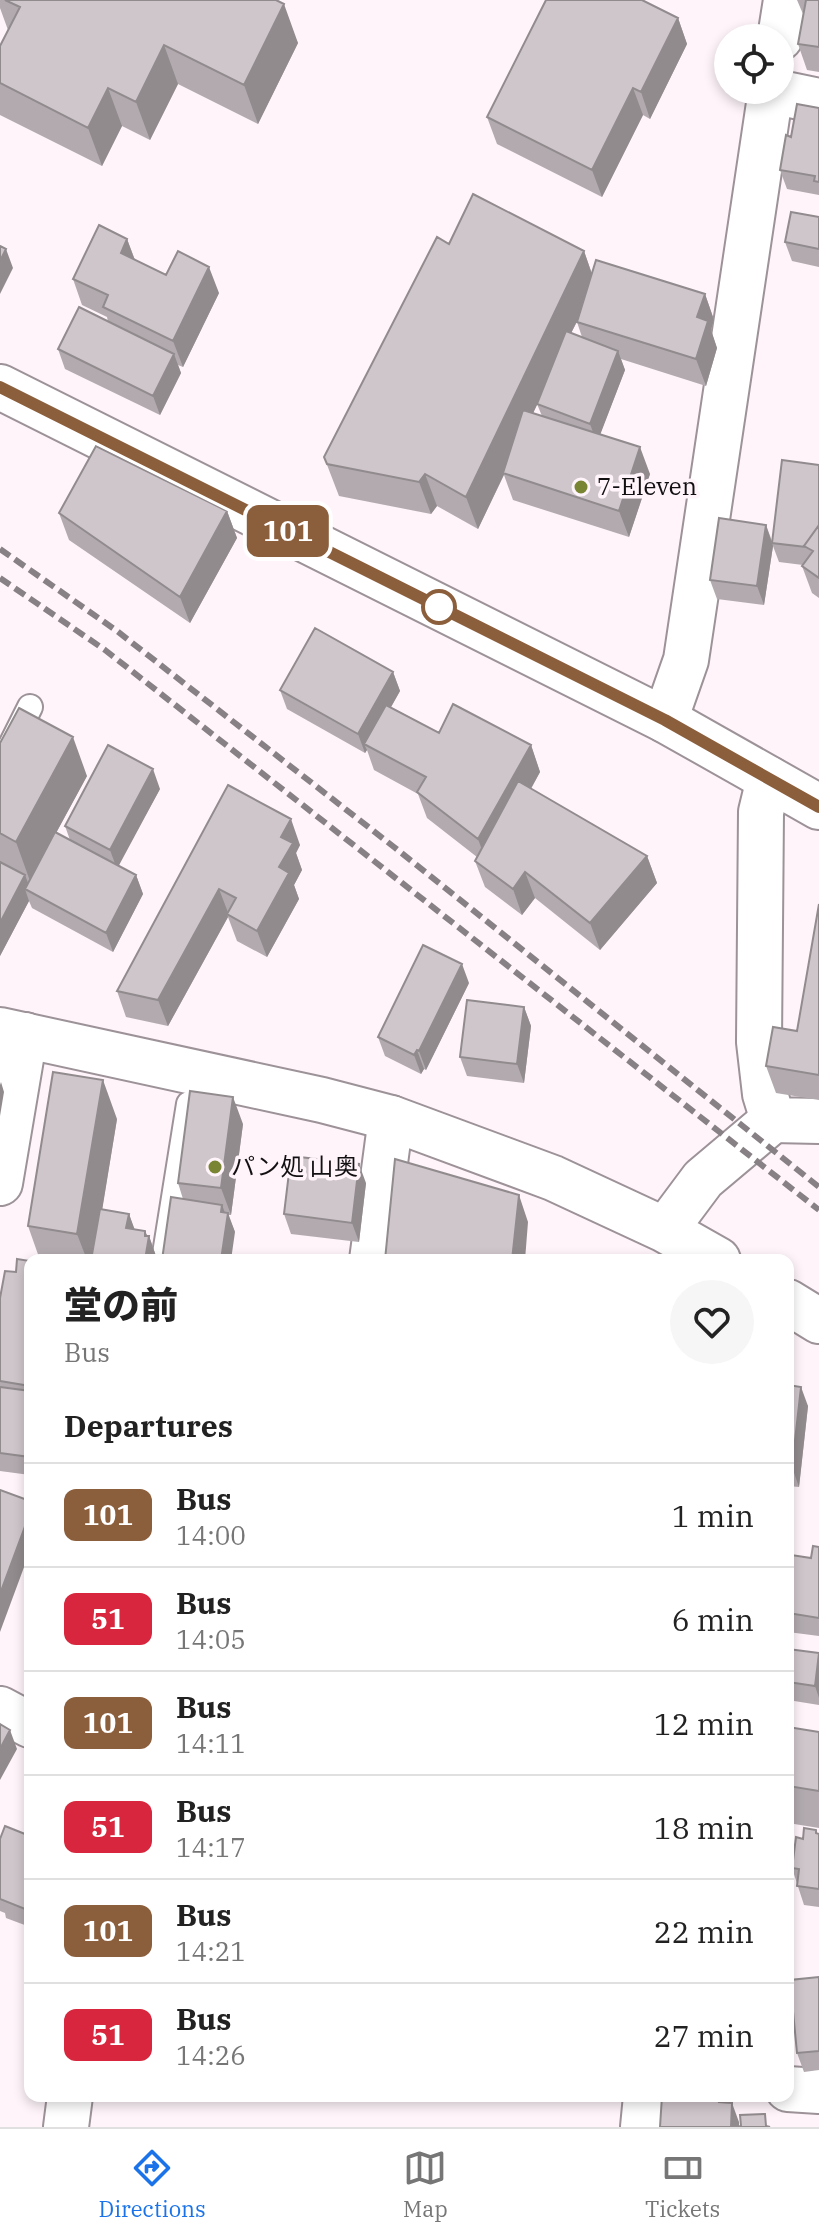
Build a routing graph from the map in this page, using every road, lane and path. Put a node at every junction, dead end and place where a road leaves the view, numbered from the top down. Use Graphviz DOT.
graph roads {
  1 [pos="786,0"];
  2 [pos="782,24"];
  3 [pos="794,96"];
  4 [pos="819,101"];
  5 [pos="769,104"];
  6 [pos="0,387"];
  7 [pos="30,707"];
  8 [pos="665,720"];
  9 [pos="0,767"];
  10 [pos="769,779"];
  11 [pos="819,807"];
  12 [pos="12,1032"];
  13 [pos="194,1072"];
  14 [pos="391,1118"];
  15 [pos="773,1120"];
  16 [pos="819,1121"];
  17 [pos="0,1183"];
  18 [pos="665,1230"];
  19 [pos="165,1254"];
  20 [pos="373,1254"];
  21 [pos="707,1254"];
  22 [pos="794,1306"];
  23 [pos="819,1321"];
  24 [pos="0,1709"];
  25 [pos="24,1722"];
  26 [pos="794,2089"];
  27 [pos="819,2091"];
  28 [pos="69,2102"];
  29 [pos="645,2102"];
  30 [pos="66,2127"];
  31 [pos="643,2127"];
  1 -- 2 [label="main road"];
  3 -- 4 [label="main road"];
  5 -- 8 [label="main road"];
  6 -- 8 [label="main road"];
  7 -- 9 [label="lane"];
  8 -- 10 [label="main road"];
  10 -- 11 [label="main road"];
  10 -- 15 [label="main road"];
  12 -- 13 [label="main road"];
  12 -- 17 [label="main road"];
  13 -- 14 [label="main road"];
  13 -- 19 [label="lane"];
  14 -- 18 [label="main road"];
  14 -- 20 [label="main road"];
  15 -- 16 [label="main road"];
  15 -- 18 [label="main road"];
  18 -- 21 [label="main road"];
  22 -- 23 [label="main road"];
  24 -- 25 [label="main road"];
  26 -- 27 [label="main road"];
  28 -- 30 [label="main road"];
  29 -- 31 [label="main road"];
}
